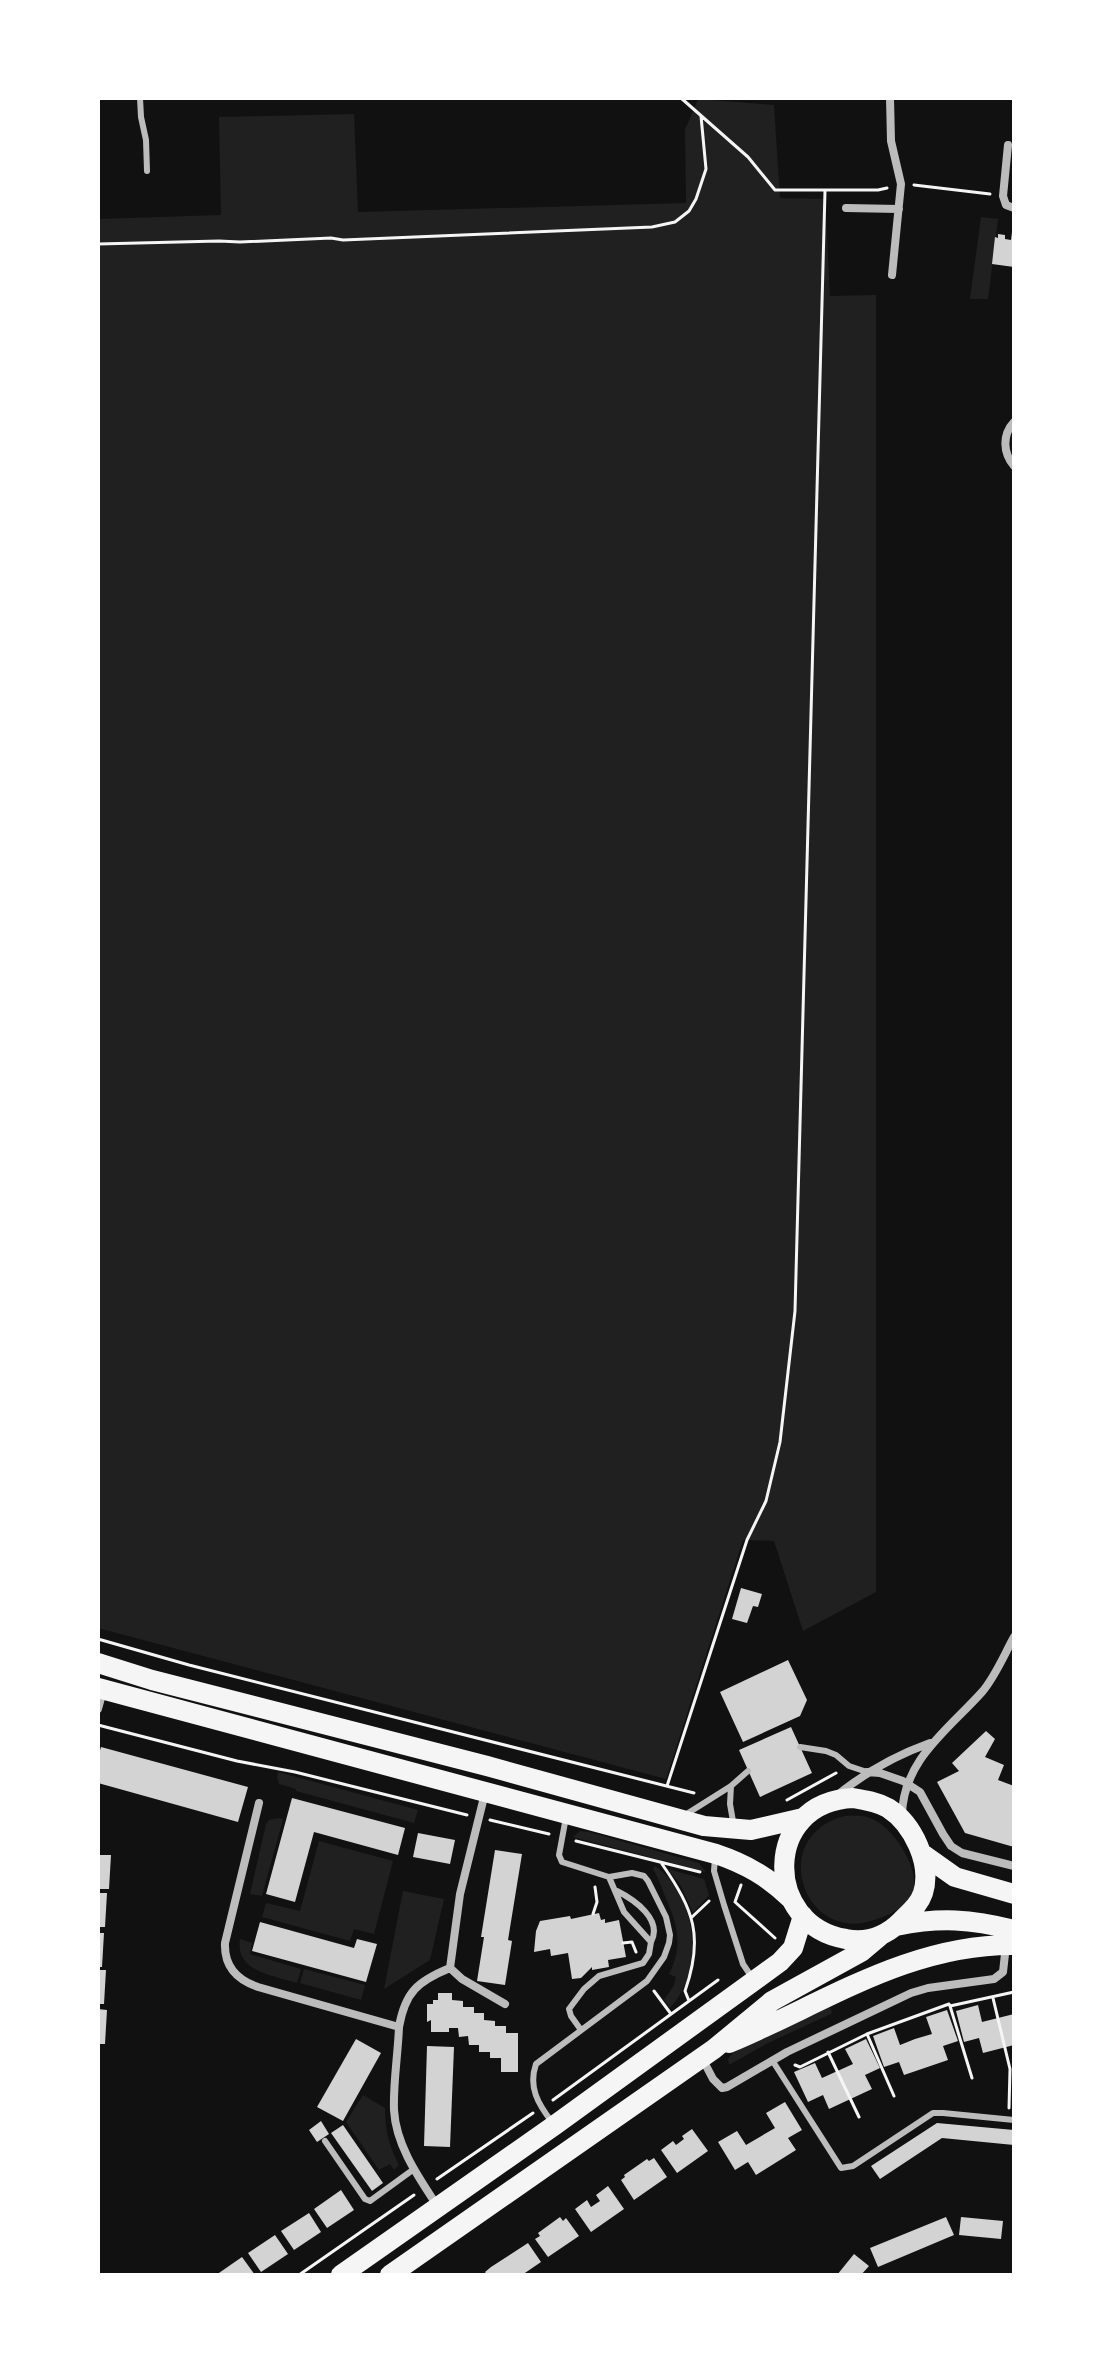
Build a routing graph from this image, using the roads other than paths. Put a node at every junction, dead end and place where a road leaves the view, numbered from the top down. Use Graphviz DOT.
graph roads {
  1 [pos="140,98"];
  2 [pos="890,98"];
  3 [pos="1008,145"];
  4 [pos="147,171"];
  5 [pos="846,208"];
  6 [pos="1014,208"];
  7 [pos="899,209"];
  8 [pos="892,275"];
  9 [pos="1014,422"];
  10 [pos="1014,466"];
  11 [pos="1014,1637"];
  12 [pos="98,1663"];
  13 [pos="100,1696"];
  14 [pos="931,1743"];
  15 [pos="800,1747"];
  16 [pos="748,1771"];
  17 [pos="867,1772"];
  18 [pos="908,1784"];
  19 [pos="731,1786"];
  20 [pos="485,1792"];
  21 [pos="829,1801"];
  22 [pos="259,1803"];
  23 [pos="567,1813"];
  24 [pos="803,1818"];
  25 [pos="679,1819"];
  26 [pos="901,1822"];
  27 [pos="734,1830"];
  28 [pos="716,1854"];
  29 [pos="924,1855"];
  30 [pos="1014,1866"];
  31 [pos="609,1877"];
  32 [pos="617,1891"];
  33 [pos="1014,1894"];
  34 [pos="797,1907"];
  35 [pos="888,1931"];
  36 [pos="1010,1937"];
  37 [pos="651,1942"];
  38 [pos="450,1968"];
  39 [pos="754,1980"];
  40 [pos="505,2004"];
  41 [pos="399,2027"];
  42 [pos="581,2030"];
  43 [pos="708,2053"];
  44 [pos="774,2059"];
  45 [pos="1011,2120"];
  46 [pos="555,2125"];
  47 [pos="325,2141"];
  48 [pos="414,2169"];
  49 [pos="438,2207"];
  50 [pos="341,2275"];
  51 [pos="390,2275"];
  1 -- 4 [label="lane"];
  2 -- 7 [label="street"];
  3 -- 6 [label="street"];
  5 -- 7 [label="street"];
  7 -- 8 [label="street"];
  9 -- 10 [label="street"];
  11 -- 14 [label="street"];
  12 -- 25 [label="highway"];
  13 -- 20 [label="highway"];
  14 -- 17 [label="street"];
  14 -- 18 [label="street"];
  15 -- 17 [label="lane"];
  16 -- 19 [label="lane"];
  17 -- 18 [label="street"];
  17 -- 21 [label="street"];
  18 -- 26 [label="street"];
  18 -- 30 [label="street"];
  19 -- 25 [label="lane"];
  19 -- 27 [label="lane"];
  20 -- 23 [label="highway"];
  20 -- 38 [label="street"];
  21 -- 24 [label="highway"];
  21 -- 26 [label="highway"];
  22 -- 41 [label="street"];
  23 -- 28 [label="highway"];
  23 -- 31 [label="lane"];
  24 -- 27 [label="highway"];
  24 -- 34 [label="highway"];
  25 -- 27 [label="highway"];
  26 -- 29 [label="highway"];
  28 -- 34 [label="highway"];
  28 -- 39 [label="lane"];
  29 -- 33 [label="highway"];
  29 -- 35 [label="highway"];
  31 -- 32 [label="lane"];
  31 -- 42 [label="lane"];
  32 -- 37 [label="lane"];
  32 -- 37 [label="lane"];
  34 -- 35 [label="highway"];
  34 -- 39 [label="highway"];
  35 -- 36 [label="highway"];
  35 -- 43 [label="highway"];
  36 -- 43 [label="highway"];
  36 -- 44 [label="street"];
  37 -- 42 [label="lane"];
  38 -- 40 [label="street"];
  38 -- 41 [label="street"];
  39 -- 46 [label="highway"];
  41 -- 48 [label="street"];
  42 -- 46 [label="lane"];
  43 -- 44 [label="street"];
  43 -- 51 [label="highway"];
  44 -- 45 [label="lane"];
  46 -- 49 [label="highway"];
  47 -- 48 [label="lane"];
  48 -- 49 [label="street"];
  49 -- 50 [label="highway"];
}
